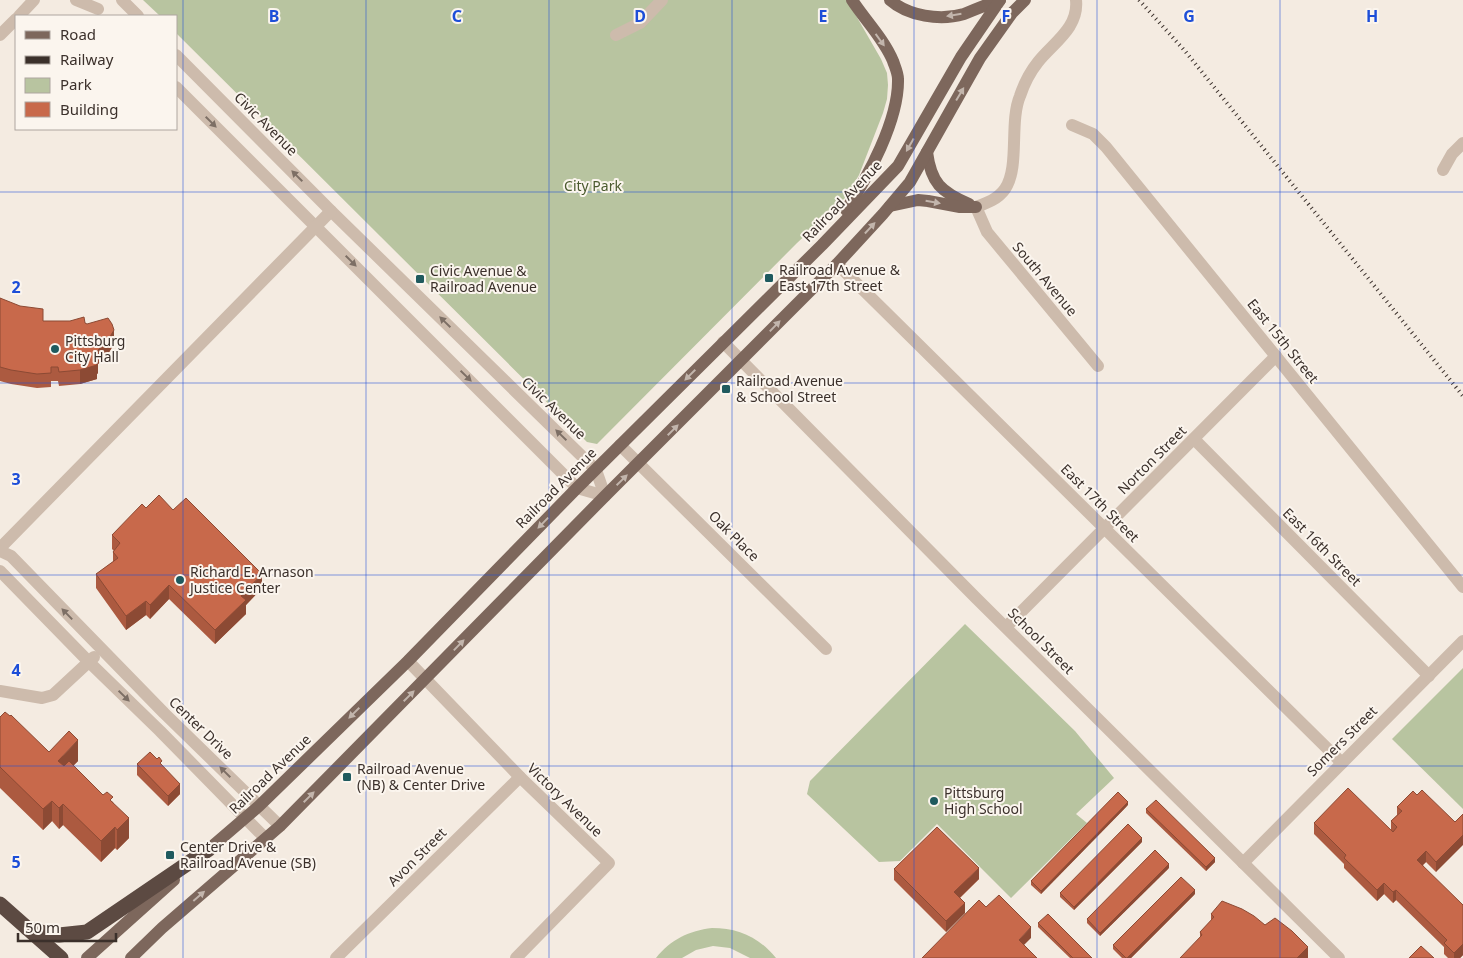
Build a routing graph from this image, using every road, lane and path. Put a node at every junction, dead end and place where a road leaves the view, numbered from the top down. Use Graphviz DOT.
graph roads {
  1 [pos="47,0"];
  2 [pos="76,0"];
  3 [pos="122,0"];
  4 [pos="662,0"];
  5 [pos="852,0"];
  6 [pos="890,0"];
  7 [pos="1000,0"];
  8 [pos="1025,0"];
  9 [pos="1076,0"];
  10 [pos="33,2"];
  11 [pos="98,8"];
  12 [pos="20,15"];
  13 [pos="137,15"];
  14 [pos="616,35"];
  15 [pos="178,57"];
  16 [pos="178,89"];
  17 [pos="1072,126"];
  18 [pos="1463,143"];
  19 [pos="927,152"];
  20 [pos="1443,170"];
  21 [pos="890,206"];
  22 [pos="976,207"];
  23 [pos="331,211"];
  24 [pos="316,227"];
  25 [pos="827,238"];
  26 [pos="837,264"];
  27 [pos="723,342"];
  28 [pos="1276,356"];
  29 [pos="741,360"];
  30 [pos="1098,366"];
  31 [pos="1194,439"];
  32 [pos="620,445"];
  33 [pos="638,464"];
  34 [pos="596,470"];
  35 [pos="577,488"];
  36 [pos="605,496"];
  37 [pos="1105,529"];
  38 [pos="0,551"];
  39 [pos="0,571"];
  40 [pos="1463,587"];
  41 [pos="1006,627"];
  42 [pos="1463,641"];
  43 [pos="101,650"];
  44 [pos="826,650"];
  45 [pos="408,661"];
  46 [pos="89,662"];
  47 [pos="1429,676"];
  48 [pos="425,680"];
  49 [pos="0,691"];
  50 [pos="1342,763"];
  51 [pos="520,777"];
  52 [pos="259,806"];
  53 [pos="245,818"];
  54 [pos="280,826"];
  55 [pos="265,838"];
  56 [pos="209,849"];
  57 [pos="1243,863"];
  58 [pos="0,904"];
  59 [pos="28,928"];
  60 [pos="61,958"];
  61 [pos="87,958"];
  62 [pos="132,958"];
  63 [pos="336,958"];
  64 [pos="516,958"];
  65 [pos="1339,958"];
  1 -- 10 [label="street"];
  2 -- 11 [label="street"];
  3 -- 13 [label="street"];
  4 -- 14 [label="street"];
  5 -- 25 [label="main road, one-way"];
  7 -- 6 [label="main road, one-way"];
  7 -- 25 [label="main road, Railroad Avenue, one-way"];
  19 -- 8 [label="main road, one-way"];
  9 -- 22 [label="street"];
  10 -- 12 [label="street"];
  23 -- 15 [label="street, Civic Avenue, one-way"];
  16 -- 24 [label="street, one-way"];
  17 -- 28 [label="street, East 15th Street"];
  18 -- 20 [label="street"];
  19 -- 21 [label="main road"];
  19 -- 22 [label="main road"];
  21 -- 22 [label="main road, one-way"];
  26 -- 21 [label="main road, one-way"];
  22 -- 30 [label="street, South Avenue"];
  23 -- 24 [label="street"];
  34 -- 23 [label="street, Civic Avenue, one-way"];
  24 -- 35 [label="street, one-way"];
  24 -- 38 [label="street"];
  25 -- 27 [label="main road, Railroad Avenue"];
  29 -- 26 [label="main road, one-way"];
  26 -- 37 [label="street, East 17th Street"];
  27 -- 29 [label="street, School Street"];
  27 -- 32 [label="main road, Railroad Avenue, one-way"];
  28 -- 31 [label="street, Norton Street"];
  28 -- 40 [label="street, East 15th Street"];
  33 -- 29 [label="main road, one-way"];
  29 -- 41 [label="street, School Street"];
  31 -- 37 [label="street, Norton Street"];
  31 -- 47 [label="street, East 16th Street"];
  32 -- 33 [label="street, Oak Place"];
  32 -- 34 [label="main road, Railroad Avenue"];
  36 -- 33 [label="main road, one-way"];
  33 -- 44 [label="street, Oak Place"];
  34 -- 35 [label="main road, Railroad Avenue"];
  34 -- 36 [label="street, Civic Avenue"];
  35 -- 36 [label="street"];
  35 -- 45 [label="main road, Railroad Avenue, one-way"];
  48 -- 36 [label="main road, one-way"];
  37 -- 41 [label="street, Norton Street"];
  37 -- 50 [label="street, East 17th Street"];
  43 -- 38 [label="street, Center Drive, one-way"];
  39 -- 46 [label="street"];
  41 -- 57 [label="street, School Street"];
  42 -- 47 [label="street, Somers Street"];
  43 -- 46 [label="street"];
  52 -- 43 [label="street, Center Drive, one-way"];
  45 -- 48 [label="street, Victory Avenue"];
  45 -- 52 [label="main road, Railroad Avenue, one-way"];
  46 -- 49 [label="street"];
  46 -- 53 [label="street, one-way"];
  47 -- 50 [label="street, Somers Street"];
  48 -- 51 [label="street, Victory Avenue"];
  54 -- 48 [label="main road, one-way"];
  50 -- 57 [label="street, Somers Street"];
  51 -- 63 [label="street, Avon Street"];
  51 -- 64 [label="street, Victory Avenue"];
  52 -- 53 [label="main road, Railroad Avenue"];
  52 -- 54 [label="street, Center Drive"];
  53 -- 55 [label="street"];
  53 -- 56 [label="main road, Railroad Avenue"];
  54 -- 55 [label="main road"];
  62 -- 55 [label="main road, one-way"];
  56 -- 59 [label="highway"];
  56 -- 61 [label="main road, Railroad Avenue"];
  57 -- 65 [label="street, School Street"];
  58 -- 59 [label="highway"];
  59 -- 60 [label="highway"];
}
